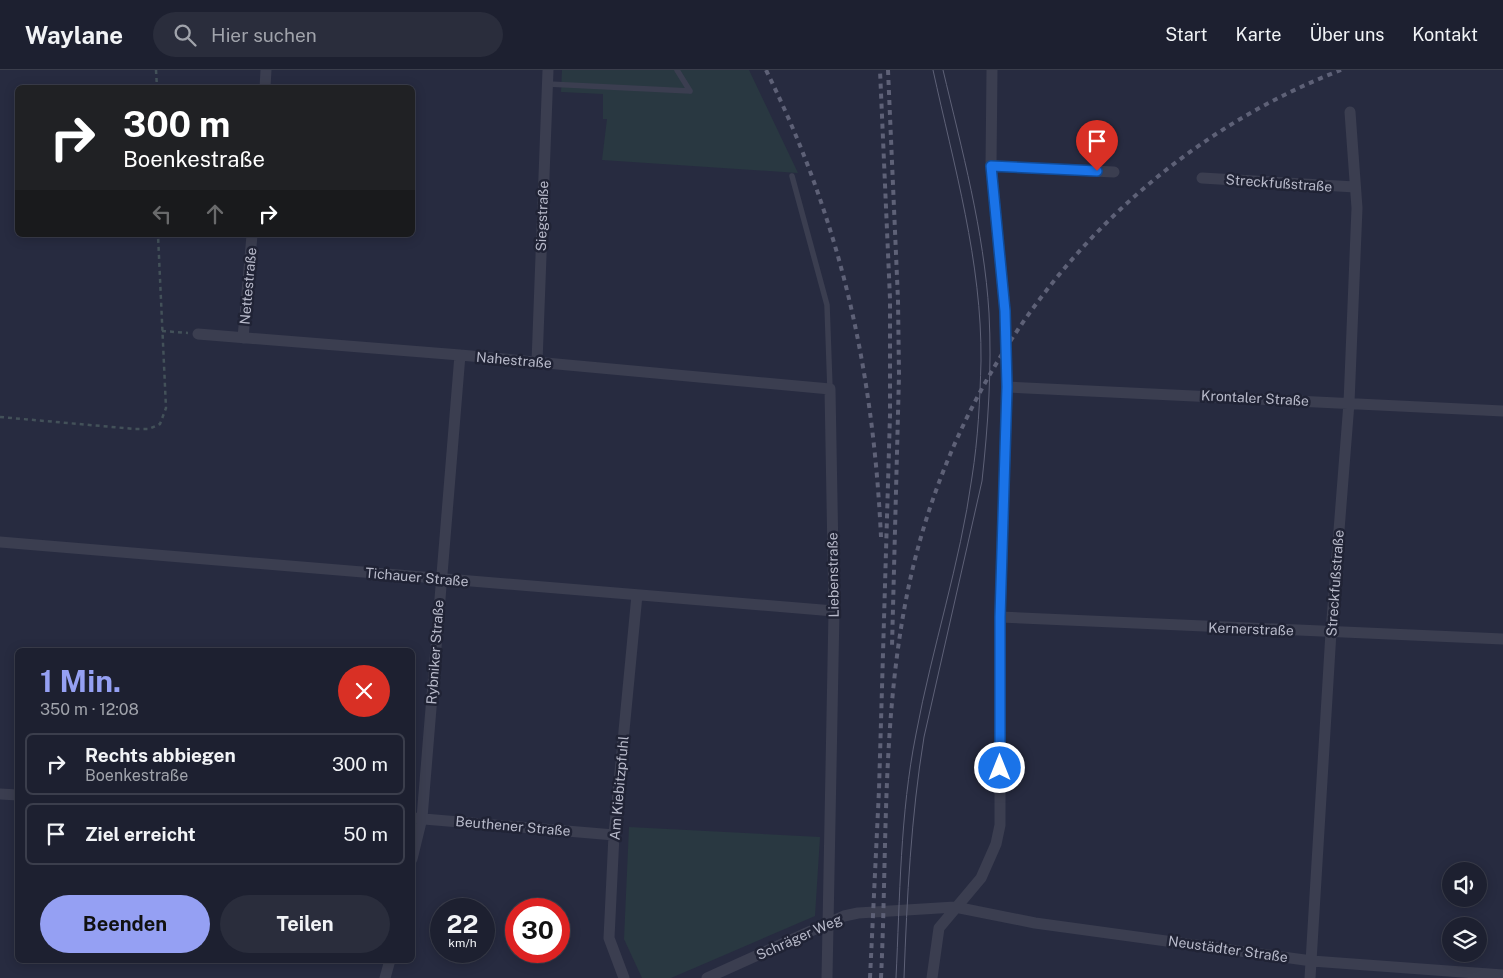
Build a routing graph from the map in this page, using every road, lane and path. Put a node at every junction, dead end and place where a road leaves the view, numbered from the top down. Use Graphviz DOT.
graph roads {
  1 [pos="156,70"];
  2 [pos="266,70"];
  3 [pos="548,70"];
  4 [pos="678,70"];
  5 [pos="992,70"];
  6 [pos="548,84"];
  7 [pos="156,85"];
  8 [pos="265,85"];
  9 [pos="1350,112"];
  10 [pos="991,166"];
  11 [pos="1114,172"];
  12 [pos="792,176"];
  13 [pos="1202,178"];
  14 [pos="1356,187"];
  15 [pos="158,237"];
  16 [pos="252,237"];
  17 [pos="162,331"];
  18 [pos="198,334"];
  19 [pos="243,338"];
  20 [pos="460,355"];
  21 [pos="537,362"];
  22 [pos="1007,387"];
  23 [pos="830,389"];
  24 [pos="1349,403"];
  25 [pos="1503,410"];
  26 [pos="0,417"];
  27 [pos="0,542"];
  28 [pos="440,579"];
  29 [pos="637,595"];
  30 [pos="834,611"];
  31 [pos="1000,617"];
  32 [pos="1331,632"];
  33 [pos="1503,639"];
  34 [pos="0,794"];
  35 [pos="15,795"];
  36 [pos="417,818"];
  37 [pos="415,834"];
  38 [pos="614,835"];
  39 [pos="955,907"];
  40 [pos="828,925"];
  41 [pos="1312,961"];
  42 [pos="389,963"];
  43 [pos="1503,976"];
  44 [pos="386,978"];
  45 [pos="624,978"];
  46 [pos="707,978"];
  47 [pos="827,978"];
  48 [pos="932,978"];
  49 [pos="1310,978"];
  1 -- 7 [label="path"];
  2 -- 8 [label="street"];
  3 -- 6 [label="street, Siegstraße"];
  4 -- 6 [label="lane"];
  5 -- 10 [label="street"];
  6 -- 21 [label="street, Siegstraße"];
  9 -- 14 [label="street, Streckfußstraße"];
  10 -- 11 [label="street"];
  10 -- 22 [label="street"];
  12 -- 23 [label="lane, Liebenstraße"];
  13 -- 14 [label="street, Streckfußstraße"];
  14 -- 24 [label="street, Streckfußstraße"];
  15 -- 17 [label="path"];
  16 -- 19 [label="street, Nettestraße"];
  17 -- 18 [label="path"];
  17 -- 26 [label="path"];
  18 -- 19 [label="street, Nahestraße"];
  19 -- 20 [label="street, Nahestraße"];
  20 -- 21 [label="street, Nahestraße"];
  20 -- 28 [label="street, Rybniker Straße"];
  21 -- 23 [label="street, Nahestraße"];
  22 -- 24 [label="street, Krontaler Straße"];
  22 -- 31 [label="street"];
  23 -- 30 [label="street, Liebenstraße"];
  24 -- 25 [label="street, Krontaler Straße"];
  24 -- 32 [label="street, Streckfußstraße"];
  27 -- 28 [label="street, Tichauer Straße"];
  28 -- 29 [label="street, Tichauer Straße"];
  28 -- 36 [label="street, Rybniker Straße"];
  29 -- 30 [label="street, Tichauer Straße"];
  29 -- 38 [label="street, Am Kiebitzpfuhl"];
  30 -- 40 [label="street, Liebenstraße"];
  31 -- 32 [label="street, Kernerstraße"];
  31 -- 39 [label="street"];
  32 -- 33 [label="street, Kernerstraße"];
  32 -- 41 [label="street, Streckfußstraße"];
  34 -- 35 [label="street"];
  36 -- 37 [label="street, Rybniker Straße"];
  36 -- 38 [label="street, Beuthener Straße"];
  38 -- 45 [label="street, Am Kiebitzpfuhl"];
  39 -- 40 [label="street, Schräger Weg"];
  39 -- 41 [label="street, Neustädter Straße"];
  39 -- 48 [label="street"];
  40 -- 46 [label="street, Schräger Weg"];
  40 -- 47 [label="street, Liebenstraße"];
  41 -- 43 [label="street, Neustädter Straße"];
  41 -- 49 [label="street, Streckfußstraße"];
  42 -- 44 [label="street"];
}
